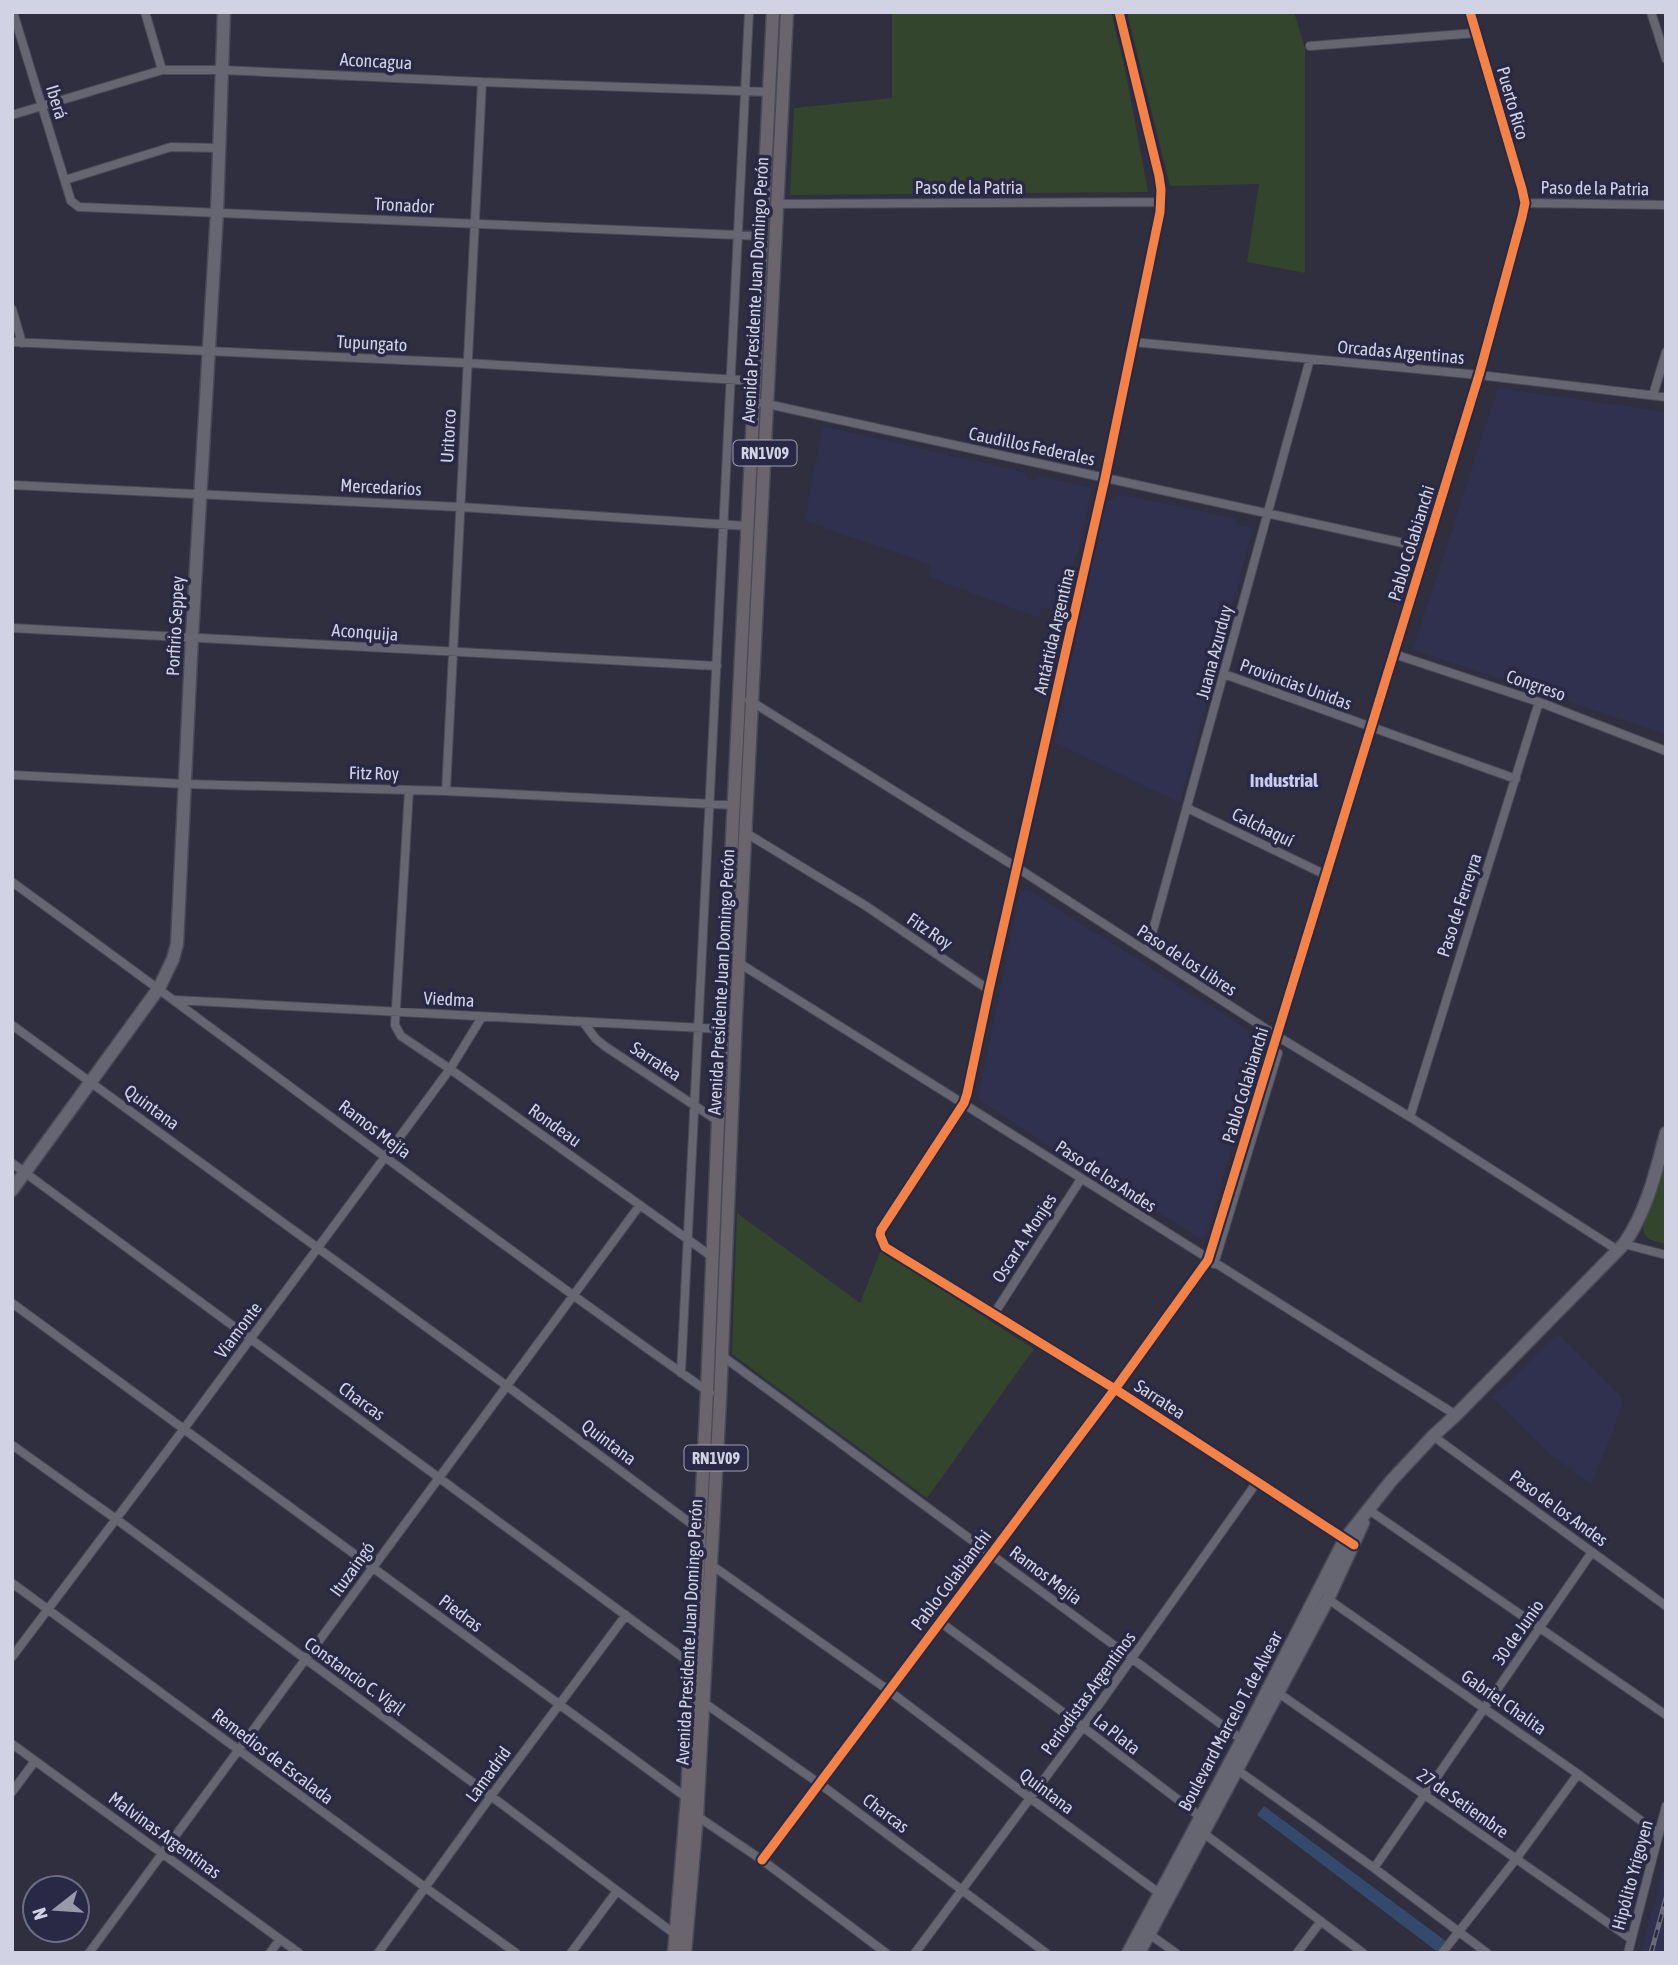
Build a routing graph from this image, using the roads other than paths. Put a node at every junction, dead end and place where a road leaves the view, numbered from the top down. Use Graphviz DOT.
graph roads {
  1 [pos="13,12"];
  2 [pos="145,12"];
  3 [pos="224,12"];
  4 [pos="749,12"];
  5 [pos="773,12"];
  6 [pos="787,12"];
  7 [pos="1119,12"];
  8 [pos="1470,12"];
  9 [pos="1651,12"];
  10 [pos="1476,33"];
  11 [pos="1310,46"];
  12 [pos="1666,59"];
  13 [pos="162,70"];
  14 [pos="221,70"];
  15 [pos="482,82"];
  16 [pos="745,91"];
  17 [pos="768,92"];
  18 [pos="42,105"];
  19 [pos="12,115"];
  20 [pos="218,148"];
  21 [pos="65,180"];
  22 [pos="71,201"];
  23 [pos="1160,202"];
  24 [pos="1525,203"];
  25 [pos="777,204"];
  26 [pos="1666,205"];
  27 [pos="216,212"];
  28 [pos="476,224"];
  29 [pos="738,235"];
  30 [pos="761,236"];
  31 [pos="12,309"];
  32 [pos="1133,342"];
  33 [pos="17,343"];
  34 [pos="208,351"];
  35 [pos="1666,352"];
  36 [pos="1310,359"];
  37 [pos="467,363"];
  38 [pos="1479,375"];
  39 [pos="731,380"];
  40 [pos="755,381"];
  41 [pos="1653,395"];
  42 [pos="1666,397"];
  43 [pos="760,403"];
  44 [pos="1105,478"];
  45 [pos="12,485"];
  46 [pos="200,494"];
  47 [pos="460,507"];
  48 [pos="1268,513"];
  49 [pos="724,524"];
  50 [pos="747,526"];
  51 [pos="1426,548"];
  52 [pos="12,628"];
  53 [pos="192,636"];
  54 [pos="452,653"];
  55 [pos="1394,654"];
  56 [pos="717,666"];
  57 [pos="1224,674"];
  58 [pos="739,695"];
  59 [pos="752,702"];
  60 [pos="1539,702"];
  61 [pos="1372,728"];
  62 [pos="1666,751"];
  63 [pos="12,775"];
  64 [pos="1516,779"];
  65 [pos="186,784"];
  66 [pos="409,790"];
  67 [pos="446,791"];
  68 [pos="710,804"];
  69 [pos="734,805"];
  70 [pos="1187,808"];
  71 [pos="746,833"];
  72 [pos="1016,867"];
  73 [pos="1326,875"];
  74 [pos="13,884"];
  75 [pos="1147,952"];
  76 [pos="739,963"];
  77 [pos="159,988"];
  78 [pos="989,990"];
  79 [pos="174,1000"];
  80 [pos="396,1012"];
  81 [pos="482,1017"];
  82 [pos="583,1022"];
  83 [pos="12,1025"];
  84 [pos="698,1028"];
  85 [pos="722,1029"];
  86 [pos="1277,1036"];
  87 [pos="1279,1053"];
  88 [pos="450,1069"];
  89 [pos="91,1082"];
  90 [pos="964,1103"];
  91 [pos="695,1105"];
  92 [pos="1410,1117"];
  93 [pos="718,1121"];
  94 [pos="1666,1133"];
  95 [pos="385,1157"];
  96 [pos="12,1163"];
  97 [pos="25,1173"];
  98 [pos="1081,1179"];
  99 [pos="12,1190"];
  100 [pos="640,1205"];
  101 [pos="880,1235"];
  102 [pos="688,1239"];
  103 [pos="1622,1247"];
  104 [pos="318,1248"];
  105 [pos="1666,1255"];
  106 [pos="711,1256"];
  107 [pos="1211,1262"];
  108 [pos="574,1295"];
  109 [pos="12,1303"];
  110 [pos="994,1314"];
  111 [pos="250,1339"];
  112 [pos="721,1355"];
  113 [pos="681,1373"];
  114 [pos="507,1386"];
  115 [pos="1115,1389"];
  116 [pos="707,1391"];
  117 [pos="720,1400"];
  118 [pos="1455,1415"];
  119 [pos="183,1430"];
  120 [pos="1433,1436"];
  121 [pos="12,1446"];
  122 [pos="439,1477"];
  123 [pos="1257,1482"];
  124 [pos="1369,1510"];
  125 [pos="116,1519"];
  126 [pos="700,1530"];
  127 [pos="1349,1542"];
  128 [pos="1592,1552"];
  129 [pos="991,1553"];
  130 [pos="710,1564"];
  131 [pos="373,1567"];
  132 [pos="12,1583"];
  133 [pos="1328,1600"];
  134 [pos="1666,1606"];
  135 [pos="48,1609"];
  136 [pos="626,1615"];
  137 [pos="940,1622"];
  138 [pos="1539,1629"];
  139 [pos="12,1657"];
  140 [pos="305,1659"];
  141 [pos="1132,1659"];
  142 [pos="693,1665"];
  143 [pos="888,1690"];
  144 [pos="1277,1692"];
  145 [pos="703,1702"];
  146 [pos="558,1705"];
  147 [pos="1484,1707"];
  148 [pos="1666,1715"];
  149 [pos="1083,1727"];
  150 [pos="1246,1743"];
  151 [pos="12,1744"];
  152 [pos="239,1749"];
  153 [pos="35,1761"];
  154 [pos="1237,1769"];
  155 [pos="1578,1774"];
  156 [pos="820,1784"];
  157 [pos="12,1792"];
  158 [pos="1424,1793"];
  159 [pos="491,1796"];
  160 [pos="687,1798"];
  161 [pos="1030,1798"];
  162 [pos="1666,1805"];
  163 [pos="697,1816"];
  164 [pos="1203,1823"];
  165 [pos="1659,1834"];
  166 [pos="162,1853"];
  167 [pos="1516,1859"];
  168 [pos="762,1860"];
  169 [pos="1374,1868"];
  170 [pos="426,1888"];
  171 [pos="962,1889"];
  172 [pos="617,1891"];
  173 [pos="1164,1896"];
  174 [pos="1321,1921"];
  175 [pos="1458,1933"];
  176 [pos="1149,1934"];
  177 [pos="676,1935"];
  178 [pos="281,1939"];
  179 [pos="1632,1939"];
  180 [pos="89,1953"];
  181 [pos="270,1953"];
  182 [pos="299,1953"];
  183 [pos="378,1953"];
  184 [pos="516,1953"];
  185 [pos="571,1953"];
  186 [pos="674,1953"];
  187 [pos="685,1953"];
  188 [pos="886,1953"];
  189 [pos="915,1953"];
  190 [pos="1046,1953"];
  191 [pos="1128,1953"];
  192 [pos="1139,1953"];
  193 [pos="1176,1953"];
  194 [pos="1297,1953"];
  195 [pos="1363,1953"];
  196 [pos="1442,1953"];
  197 [pos="1487,1953"];
  198 [pos="1628,1953"];
  1 -- 18 [label="street, Iberá"];
  2 -- 13 [label="street"];
  3 -- 14 [label="main road, Porfirio Seppey"];
  4 -- 16 [label="street, Avenida Presidente Juan Domingo Perón"];
  5 -- 17 [label="main road, Avenida Presidente Juan Domingo Perón / RN1V09"];
  6 -- 25 [label="main road, Avenida Presidente Juan Domingo Perón / RN1V09"];
  7 -- 23 [label="street, Antártida Argentina"];
  8 -- 10 [label="street, Puerto Rico"];
  9 -- 12 [label="street"];
  10 -- 11 [label="street"];
  10 -- 24 [label="street, Puerto Rico"];
  13 -- 14 [label="street, Aconcagua"];
  13 -- 18 [label="street, Aconcagua"];
  14 -- 15 [label="street, Aconcagua"];
  14 -- 20 [label="main road, Porfirio Seppey"];
  15 -- 16 [label="street, Aconcagua"];
  15 -- 28 [label="street, Uritorco"];
  16 -- 17 [label="street, Aconcagua"];
  16 -- 29 [label="street, Avenida Presidente Juan Domingo Perón"];
  17 -- 30 [label="main road, Avenida Presidente Juan Domingo Perón / RN1V09"];
  18 -- 19 [label="street, Aconcagua"];
  18 -- 21 [label="street, Iberá"];
  20 -- 21 [label="street"];
  20 -- 27 [label="main road, Porfirio Seppey"];
  21 -- 22 [label="street, Iberá"];
  22 -- 27 [label="street, Tronador"];
  23 -- 25 [label="street, Paso de la Patria"];
  23 -- 32 [label="street, Antártida Argentina"];
  24 -- 26 [label="street, Paso de la Patria"];
  24 -- 38 [label="street, Pablo Colabianchi"];
  25 -- 43 [label="main road, Avenida Presidente Juan Domingo Perón / RN1V09"];
  27 -- 28 [label="street, Tronador"];
  27 -- 34 [label="main road, Porfirio Seppey"];
  28 -- 29 [label="street, Tronador"];
  28 -- 37 [label="street, Uritorco"];
  29 -- 30 [label="street, Tronador"];
  29 -- 39 [label="street, Avenida Presidente Juan Domingo Perón"];
  30 -- 40 [label="main road, Avenida Presidente Juan Domingo Perón / RN1V09"];
  31 -- 33 [label="street"];
  32 -- 36 [label="street, Orcadas Argentinas"];
  32 -- 44 [label="street, Antártida Argentina"];
  33 -- 34 [label="street, Tupungato"];
  34 -- 37 [label="street, Tupungato"];
  34 -- 46 [label="main road, Porfirio Seppey"];
  35 -- 41 [label="street"];
  36 -- 38 [label="street, Orcadas Argentinas"];
  36 -- 48 [label="street, Juana Azurduy"];
  37 -- 39 [label="street, Tupungato"];
  37 -- 47 [label="street, Uritorco"];
  38 -- 41 [label="street, Orcadas Argentinas"];
  38 -- 51 [label="street, Pablo Colabianchi"];
  39 -- 40 [label="street, Tupungato"];
  39 -- 49 [label="street, Avenida Presidente Juan Domingo Perón"];
  40 -- 43 [label="main road, Avenida Presidente Juan Domingo Perón / RN1V09"];
  41 -- 42 [label="street, Orcadas Argentinas"];
  43 -- 44 [label="street, Caudillos Federales"];
  43 -- 50 [label="main road, Avenida Presidente Juan Domingo Perón / RN1V09"];
  43 -- 59 [label="main road, Avenida Presidente Juan Domingo Perón / RN1V09"];
  44 -- 48 [label="street, Caudillos Federales"];
  44 -- 72 [label="street, Antártida Argentina"];
  45 -- 46 [label="street, Mercedarios"];
  46 -- 47 [label="street, Mercedarios"];
  46 -- 53 [label="main road, Porfirio Seppey"];
  47 -- 49 [label="street, Mercedarios"];
  47 -- 54 [label="street, Uritorco"];
  48 -- 51 [label="street, Caudillos Federales"];
  48 -- 57 [label="street, Juana Azurduy"];
  49 -- 50 [label="street, Mercedarios"];
  49 -- 56 [label="street, Avenida Presidente Juan Domingo Perón"];
  50 -- 58 [label="main road, Avenida Presidente Juan Domingo Perón / RN1V09"];
  51 -- 55 [label="street, Pablo Colabianchi"];
  52 -- 53 [label="street, Aconquija"];
  53 -- 54 [label="street, Aconquija"];
  53 -- 65 [label="main road, Porfirio Seppey"];
  54 -- 56 [label="street, Aconquija"];
  54 -- 67 [label="street, Uritorco"];
  55 -- 60 [label="street, Congreso"];
  55 -- 61 [label="street, Pablo Colabianchi"];
  56 -- 68 [label="street, Avenida Presidente Juan Domingo Perón"];
  57 -- 61 [label="street, Provincias Unidas"];
  57 -- 70 [label="street, Juana Azurduy"];
  58 -- 59 [label="street, Paso de los Libres"];
  58 -- 69 [label="main road, Avenida Presidente Juan Domingo Perón / RN1V09"];
  59 -- 71 [label="main road, Avenida Presidente Juan Domingo Perón / RN1V09"];
  59 -- 72 [label="street, Paso de los Libres"];
  60 -- 62 [label="street, Congreso"];
  60 -- 64 [label="street, Paso de Ferreyra"];
  61 -- 64 [label="street, Provincias Unidas"];
  61 -- 73 [label="street, Pablo Colabianchi"];
  63 -- 65 [label="street, Fitz Roy"];
  64 -- 92 [label="street, Paso de Ferreyra"];
  65 -- 66 [label="street, Fitz Roy"];
  65 -- 77 [label="main road, Porfirio Seppey"];
  66 -- 67 [label="street, Fitz Roy"];
  66 -- 80 [label="street"];
  67 -- 68 [label="street, Fitz Roy"];
  68 -- 69 [label="street, Fitz Roy"];
  68 -- 84 [label="street, Avenida Presidente Juan Domingo Perón"];
  69 -- 85 [label="main road, Avenida Presidente Juan Domingo Perón / RN1V09"];
  70 -- 73 [label="street, Calchaquí"];
  70 -- 75 [label="street, Juana Azurduy"];
  71 -- 76 [label="main road, Avenida Presidente Juan Domingo Perón / RN1V09"];
  71 -- 78 [label="street, Fitz Roy"];
  72 -- 75 [label="street, Paso de los Libres"];
  72 -- 78 [label="street, Antártida Argentina"];
  73 -- 86 [label="street, Pablo Colabianchi"];
  74 -- 77 [label="street, Ramos Mejía"];
  75 -- 86 [label="street, Paso de los Libres"];
  76 -- 90 [label="street, Paso de los Andes"];
  76 -- 112 [label="main road, Avenida Presidente Juan Domingo Perón / RN1V09"];
  77 -- 79 [label="street, Ramos Mejía"];
  77 -- 89 [label="main road, Porfirio Seppey"];
  78 -- 90 [label="street, Antártida Argentina"];
  79 -- 80 [label="street, Viedma"];
  79 -- 95 [label="street, Ramos Mejía"];
  80 -- 81 [label="street, Viedma"];
  80 -- 88 [label="street, Rondeau"];
  81 -- 82 [label="street, Viedma"];
  81 -- 88 [label="street, Viamonte"];
  82 -- 84 [label="street, Viedma"];
  82 -- 91 [label="street, Sarratea"];
  83 -- 89 [label="street, Quintana"];
  84 -- 85 [label="street, Viedma"];
  84 -- 91 [label="street, Avenida Presidente Juan Domingo Perón"];
  85 -- 93 [label="main road, Avenida Presidente Juan Domingo Perón / RN1V09"];
  86 -- 92 [label="street, Paso de los Libres"];
  86 -- 107 [label="street, Pablo Colabianchi"];
  87 -- 107 [label="street"];
  88 -- 95 [label="street, Viamonte"];
  88 -- 100 [label="street, Rondeau"];
  89 -- 97 [label="main road, Porfirio Seppey"];
  89 -- 104 [label="street, Quintana"];
  90 -- 98 [label="street, Paso de los Andes"];
  90 -- 101 [label="street, Antártida Argentina"];
  91 -- 93 [label="street, Sarratea"];
  91 -- 102 [label="street, Avenida Presidente Juan Domingo Perón"];
  92 -- 103 [label="street, Paso de los Libres"];
  93 -- 106 [label="main road, Avenida Presidente Juan Domingo Perón / RN1V09"];
  94 -- 103 [label="main road, Boulevard Marcelo T. de Alvear"];
  95 -- 104 [label="street, Viamonte"];
  95 -- 108 [label="street, Ramos Mejía"];
  96 -- 97 [label="street, Charcas"];
  97 -- 99 [label="main road, Porfirio Seppey"];
  97 -- 111 [label="street, Charcas"];
  98 -- 107 [label="street, Paso de los Andes"];
  98 -- 110 [label="street, Oscar A. Monjes"];
  100 -- 102 [label="street, Rondeau"];
  100 -- 108 [label="street, Ituzaingó"];
  101 -- 110 [label="street, Sarratea"];
  102 -- 106 [label="street, Rondeau"];
  102 -- 113 [label="street, Avenida Presidente Juan Domingo Perón"];
  103 -- 105 [label="street"];
  103 -- 118 [label="main road, Boulevard Marcelo T. de Alvear"];
  104 -- 111 [label="street, Viamonte"];
  104 -- 114 [label="street, Quintana"];
  106 -- 116 [label="main road, Avenida Presidente Juan Domingo Perón / RN1V09"];
  107 -- 115 [label="street, Pablo Colabianchi"];
  107 -- 118 [label="street, Paso de los Andes"];
  108 -- 113 [label="street, Ramos Mejía"];
  108 -- 114 [label="street, Ituzaingó"];
  109 -- 119 [label="street, Piedras"];
  110 -- 115 [label="street, Sarratea"];
  111 -- 119 [label="street, Viamonte"];
  111 -- 122 [label="street, Charcas"];
  112 -- 117 [label="main road, Avenida Presidente Juan Domingo Perón / RN1V09"];
  112 -- 129 [label="street, Ramos Mejía"];
  113 -- 116 [label="street, Ramos Mejía"];
  114 -- 122 [label="street, Ituzaingó"];
  114 -- 126 [label="street, Quintana"];
  115 -- 123 [label="street, Sarratea"];
  115 -- 129 [label="street, Pablo Colabianchi"];
  116 -- 117 [label="street, Ramos Mejía"];
  116 -- 126 [label="main road, Avenida Presidente Juan Domingo Perón / RN1V09"];
  117 -- 130 [label="main road, Avenida Presidente Juan Domingo Perón / RN1V09"];
  118 -- 120 [label="main road, Boulevard Marcelo T. de Alvear"];
  119 -- 125 [label="street, Viamonte"];
  119 -- 131 [label="street, Piedras"];
  120 -- 124 [label="main road, Boulevard Marcelo T. de Alvear"];
  120 -- 128 [label="street, Paso de los Andes"];
  121 -- 125 [label="street, Constancio C. Vigil"];
  122 -- 131 [label="street, Ituzaingó"];
  122 -- 136 [label="street, Charcas"];
  123 -- 127 [label="street, Sarratea"];
  123 -- 141 [label="street, Periodistas Argentinos"];
  124 -- 127 [label="main road, Boulevard Marcelo T. de Alvear"];
  124 -- 138 [label="street"];
  125 -- 135 [label="street, Viamonte"];
  125 -- 140 [label="street, Constancio C. Vigil"];
  126 -- 130 [label="street"];
  126 -- 142 [label="main road, Avenida Presidente Juan Domingo Perón / RN1V09"];
  127 -- 133 [label="main road, Boulevard Marcelo T. de Alvear"];
  127 -- 150 [label="main road, Boulevard Marcelo T. de Alvear"];
  128 -- 134 [label="street, Paso de los Andes"];
  128 -- 138 [label="street, 30 de Junio"];
  129 -- 137 [label="street, Pablo Colabianchi"];
  129 -- 141 [label="street, Ramos Mejía"];
  130 -- 143 [label="street, Quintana"];
  130 -- 145 [label="main road, Avenida Presidente Juan Domingo Perón / RN1V09"];
  131 -- 140 [label="street, Ituzaingó"];
  131 -- 146 [label="street, Piedras"];
  132 -- 135 [label="street, Remedios de Escalada"];
  133 -- 144 [label="main road, Boulevard Marcelo T. de Alvear"];
  133 -- 147 [label="street, Gabriel Chalita"];
  135 -- 139 [label="street, Viamonte"];
  135 -- 152 [label="street, Remedios de Escalada"];
  136 -- 142 [label="street, Charcas"];
  136 -- 146 [label="street, Lamadrid"];
  137 -- 143 [label="street, Pablo Colabianchi"];
  137 -- 149 [label="street, La Plata"];
  138 -- 147 [label="street, 30 de Junio"];
  138 -- 148 [label="street"];
  140 -- 152 [label="street, Ituzaingó"];
  140 -- 159 [label="street, Constancio C. Vigil"];
  141 -- 149 [label="street, Periodistas Argentinos"];
  141 -- 150 [label="street, Ramos Mejía"];
  142 -- 160 [label="main road, Avenida Presidente Juan Domingo Perón / RN1V09"];
  143 -- 156 [label="street, Pablo Colabianchi"];
  143 -- 161 [label="street, Quintana"];
  144 -- 150 [label="main road, Boulevard Marcelo T. de Alvear"];
  144 -- 158 [label="street, 27 de Setiembre"];
  145 -- 156 [label="street, Charcas"];
  145 -- 163 [label="main road, Avenida Presidente Juan Domingo Perón / RN1V09"];
  146 -- 159 [label="street, Lamadrid"];
  146 -- 160 [label="street, Piedras"];
  147 -- 155 [label="street, Gabriel Chalita"];
  147 -- 158 [label="street, 30 de Junio"];
  149 -- 161 [label="street, Periodistas Argentinos"];
  149 -- 164 [label="street, La Plata"];
  150 -- 154 [label="main road, Boulevard Marcelo T. de Alvear"];
  150 -- 164 [label="main road, Boulevard Marcelo T. de Alvear"];
  151 -- 153 [label="street, Malvinas Argentinas"];
  152 -- 166 [label="street, Ituzaingó"];
  152 -- 170 [label="street, Remedios de Escalada"];
  153 -- 157 [label="street"];
  153 -- 166 [label="street, Malvinas Argentinas"];
  154 -- 164 [label="main road, Boulevard Marcelo T. de Alvear"];
  154 -- 169 [label="street"];
  155 -- 165 [label="street, Gabriel Chalita"];
  155 -- 167 [label="street"];
  156 -- 168 [label="street, Pablo Colabianchi"];
  156 -- 171 [label="street, Charcas"];
  158 -- 167 [label="street, 27 de Setiembre"];
  158 -- 169 [label="street, 30 de Junio"];
  159 -- 170 [label="street, Lamadrid"];
  159 -- 172 [label="street, Constancio C. Vigil"];
  160 -- 163 [label="street, Piedras"];
  160 -- 177 [label="main road, Avenida Presidente Juan Domingo Perón / RN1V09"];
  161 -- 171 [label="street, Periodistas Argentinos"];
  161 -- 173 [label="street, Quintana"];
  162 -- 165 [label="street, Hipólito Yrigoyen"];
  163 -- 168 [label="street, Piedras"];
  163 -- 187 [label="main road, Avenida Presidente Juan Domingo Perón / RN1V09"];
  164 -- 173 [label="main road, Boulevard Marcelo T. de Alvear"];
  164 -- 174 [label="street, La Plata"];
  165 -- 179 [label="street, Hipólito Yrigoyen"];
  166 -- 178 [label="street, Malvinas Argentinas"];
  166 -- 180 [label="street, Ituzaingó"];
  167 -- 175 [label="street"];
  167 -- 179 [label="street, 27 de Setiembre"];
  168 -- 188 [label="street, Piedras"];
  169 -- 175 [label="street"];
  170 -- 183 [label="street, Lamadrid"];
  170 -- 184 [label="street, Remedios de Escalada"];
  171 -- 189 [label="street, Periodistas Argentinos"];
  171 -- 190 [label="street, Charcas"];
  172 -- 177 [label="street, Constancio C. Vigil"];
  172 -- 185 [label="street"];
  173 -- 176 [label="main road, Boulevard Marcelo T. de Alvear"];
  173 -- 191 [label="main road, Boulevard Marcelo T. de Alvear"];
  174 -- 194 [label="street"];
  174 -- 195 [label="street, La Plata"];
  175 -- 196 [label="street"];
  175 -- 197 [label="street"];
  176 -- 192 [label="main road, Boulevard Marcelo T. de Alvear"];
  176 -- 193 [label="street"];
  177 -- 186 [label="main road, Avenida Presidente Juan Domingo Perón / RN1V09"];
  178 -- 181 [label="street"];
  178 -- 182 [label="street, Malvinas Argentinas"];
  179 -- 198 [label="street, Hipólito Yrigoyen"];
}
